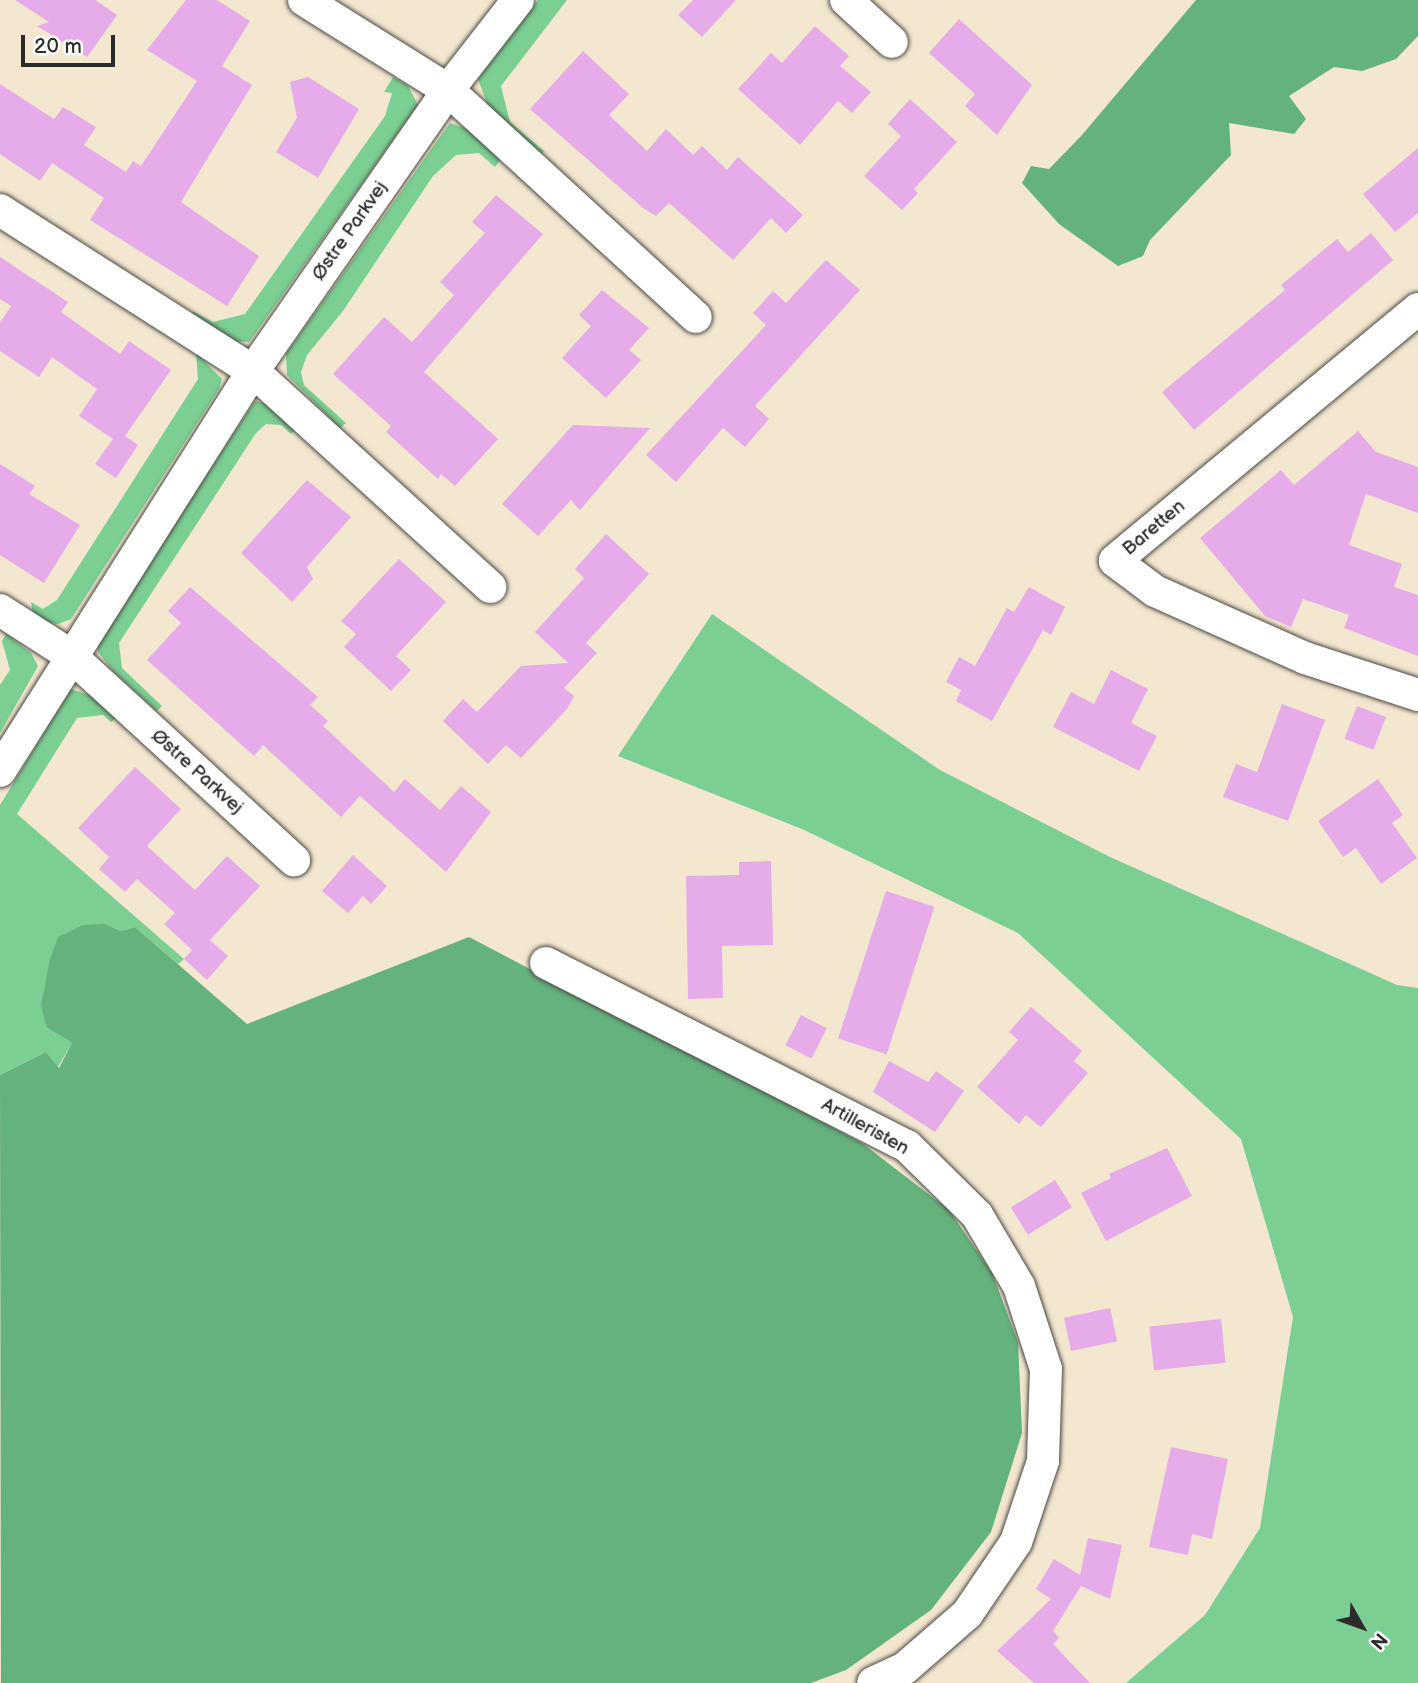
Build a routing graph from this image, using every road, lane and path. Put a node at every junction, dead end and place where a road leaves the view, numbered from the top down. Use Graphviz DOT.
graph roads {
  1 [pos="304,0"];
  2 [pos="518,0"];
  3 [pos="846,0"];
  4 [pos="892,41"];
  5 [pos="448,90"];
  6 [pos="0,209"];
  7 [pos="1418,309"];
  8 [pos="696,317"];
  9 [pos="253,371"];
  10 [pos="490,586"];
  11 [pos="0,610"];
  12 [pos="70,655"];
  13 [pos="1418,695"];
  14 [pos="0,771"];
  15 [pos="294,860"];
  16 [pos="546,964"];
  17 [pos="873,1683"];
  1 -- 5 [label="street"];
  2 -- 5 [label="street, Østre Parkvej"];
  3 -- 4 [label="street"];
  5 -- 8 [label="street"];
  5 -- 9 [label="street, Østre Parkvej"];
  6 -- 9 [label="street"];
  7 -- 13 [label="street, Baretten"];
  9 -- 10 [label="street"];
  9 -- 12 [label="street, Østre Parkvej"];
  11 -- 12 [label="street, Østre Parkvej"];
  12 -- 14 [label="street, Østre Parkvej"];
  12 -- 15 [label="street, Østre Parkvej"];
  16 -- 17 [label="street, Artilleristen"];
}
